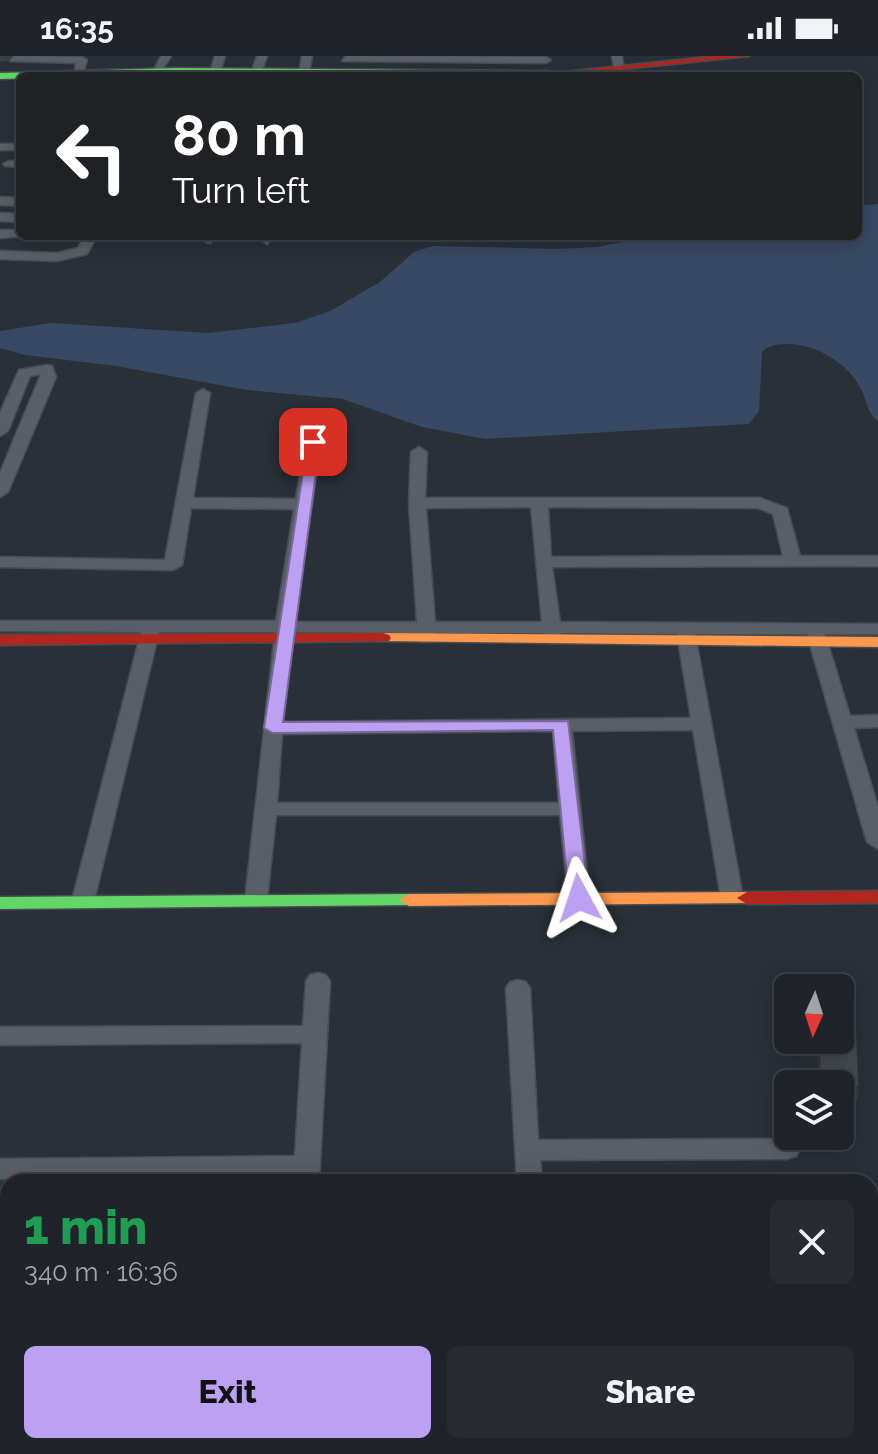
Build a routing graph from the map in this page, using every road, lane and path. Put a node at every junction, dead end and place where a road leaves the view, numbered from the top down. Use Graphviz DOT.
graph roads {
  1 [pos="15,57"];
  2 [pos="734,57"];
  3 [pos="674,60"];
  4 [pos="218,64"];
  5 [pos="259,64"];
  6 [pos="305,65"];
  7 [pos="547,67"];
  8 [pos="615,67"];
  9 [pos="159,68"];
  10 [pos="349,68"];
  11 [pos="79,72"];
  12 [pos="127,72"];
  13 [pos="0,76"];
  14 [pos="89,240"];
  15 [pos="0,255"];
  16 [pos="203,393"];
  17 [pos="0,431"];
  18 [pos="313,442"];
  19 [pos="419,452"];
  20 [pos="0,492"];
  21 [pos="539,502"];
  22 [pos="184,503"];
  23 [pos="417,503"];
  24 [pos="304,504"];
  25 [pos="793,561"];
  26 [pos="878,561"];
  27 [pos="0,562"];
  28 [pos="543,562"];
  29 [pos="0,626"];
  30 [pos="878,629"];
  31 [pos="285,631"];
  32 [pos="151,632"];
  33 [pos="427,632"];
  34 [pos="552,633"];
  35 [pos="686,635"];
  36 [pos="817,635"];
  37 [pos="0,640"];
  38 [pos="878,642"];
  39 [pos="878,721"];
  40 [pos="844,722"];
  41 [pos="703,724"];
  42 [pos="562,725"];
  43 [pos="273,728"];
  44 [pos="269,809"];
  45 [pos="570,809"];
  46 [pos="878,842"];
  47 [pos="878,897"];
  48 [pos="579,898"];
  49 [pos="732,898"];
  50 [pos="256,900"];
  51 [pos="83,901"];
  52 [pos="0,903"];
  53 [pos="318,981"];
  54 [pos="518,988"];
  55 [pos="317,1034"];
  56 [pos="0,1036"];
  57 [pos="774,1149"];
  58 [pos="526,1150"];
  59 [pos="0,1169"];
  60 [pos="306,1174"];
  61 [pos="529,1174"];
  1 -- 11 [label="street"];
  1 -- 13 [label="street"];
  2 -- 3 [label="street"];
  3 -- 8 [label="street"];
  4 -- 5 [label="street"];
  4 -- 9 [label="street"];
  5 -- 6 [label="street"];
  6 -- 10 [label="street"];
  7 -- 8 [label="street"];
  7 -- 10 [label="street"];
  9 -- 12 [label="street"];
  14 -- 15 [label="street"];
  16 -- 22 [label="street"];
  17 -- 20 [label="street"];
  18 -- 24 [label="street"];
  19 -- 23 [label="street"];
  21 -- 23 [label="street"];
  21 -- 25 [label="street"];
  21 -- 28 [label="street"];
  22 -- 24 [label="street"];
  22 -- 27 [label="street"];
  23 -- 33 [label="street"];
  24 -- 31 [label="street"];
  25 -- 26 [label="street"];
  25 -- 28 [label="street"];
  28 -- 34 [label="street"];
  29 -- 32 [label="street"];
  30 -- 36 [label="street"];
  31 -- 32 [label="street"];
  31 -- 33 [label="street"];
  31 -- 43 [label="street"];
  32 -- 37 [label="street"];
  32 -- 51 [label="street"];
  33 -- 34 [label="street"];
  34 -- 35 [label="street"];
  35 -- 36 [label="street"];
  35 -- 41 [label="street"];
  36 -- 38 [label="street"];
  36 -- 40 [label="street"];
  39 -- 40 [label="street"];
  40 -- 46 [label="street"];
  41 -- 42 [label="street"];
  41 -- 49 [label="street"];
  42 -- 43 [label="street"];
  42 -- 45 [label="street"];
  43 -- 44 [label="street"];
  44 -- 45 [label="street"];
  44 -- 50 [label="street"];
  45 -- 48 [label="street"];
  47 -- 49 [label="street"];
  48 -- 49 [label="street"];
  48 -- 50 [label="street"];
  50 -- 51 [label="street"];
  51 -- 52 [label="street"];
  53 -- 55 [label="street"];
  54 -- 58 [label="street"];
  55 -- 56 [label="street"];
  55 -- 60 [label="street"];
  57 -- 58 [label="street"];
  58 -- 61 [label="street"];
  59 -- 60 [label="street"];
}
